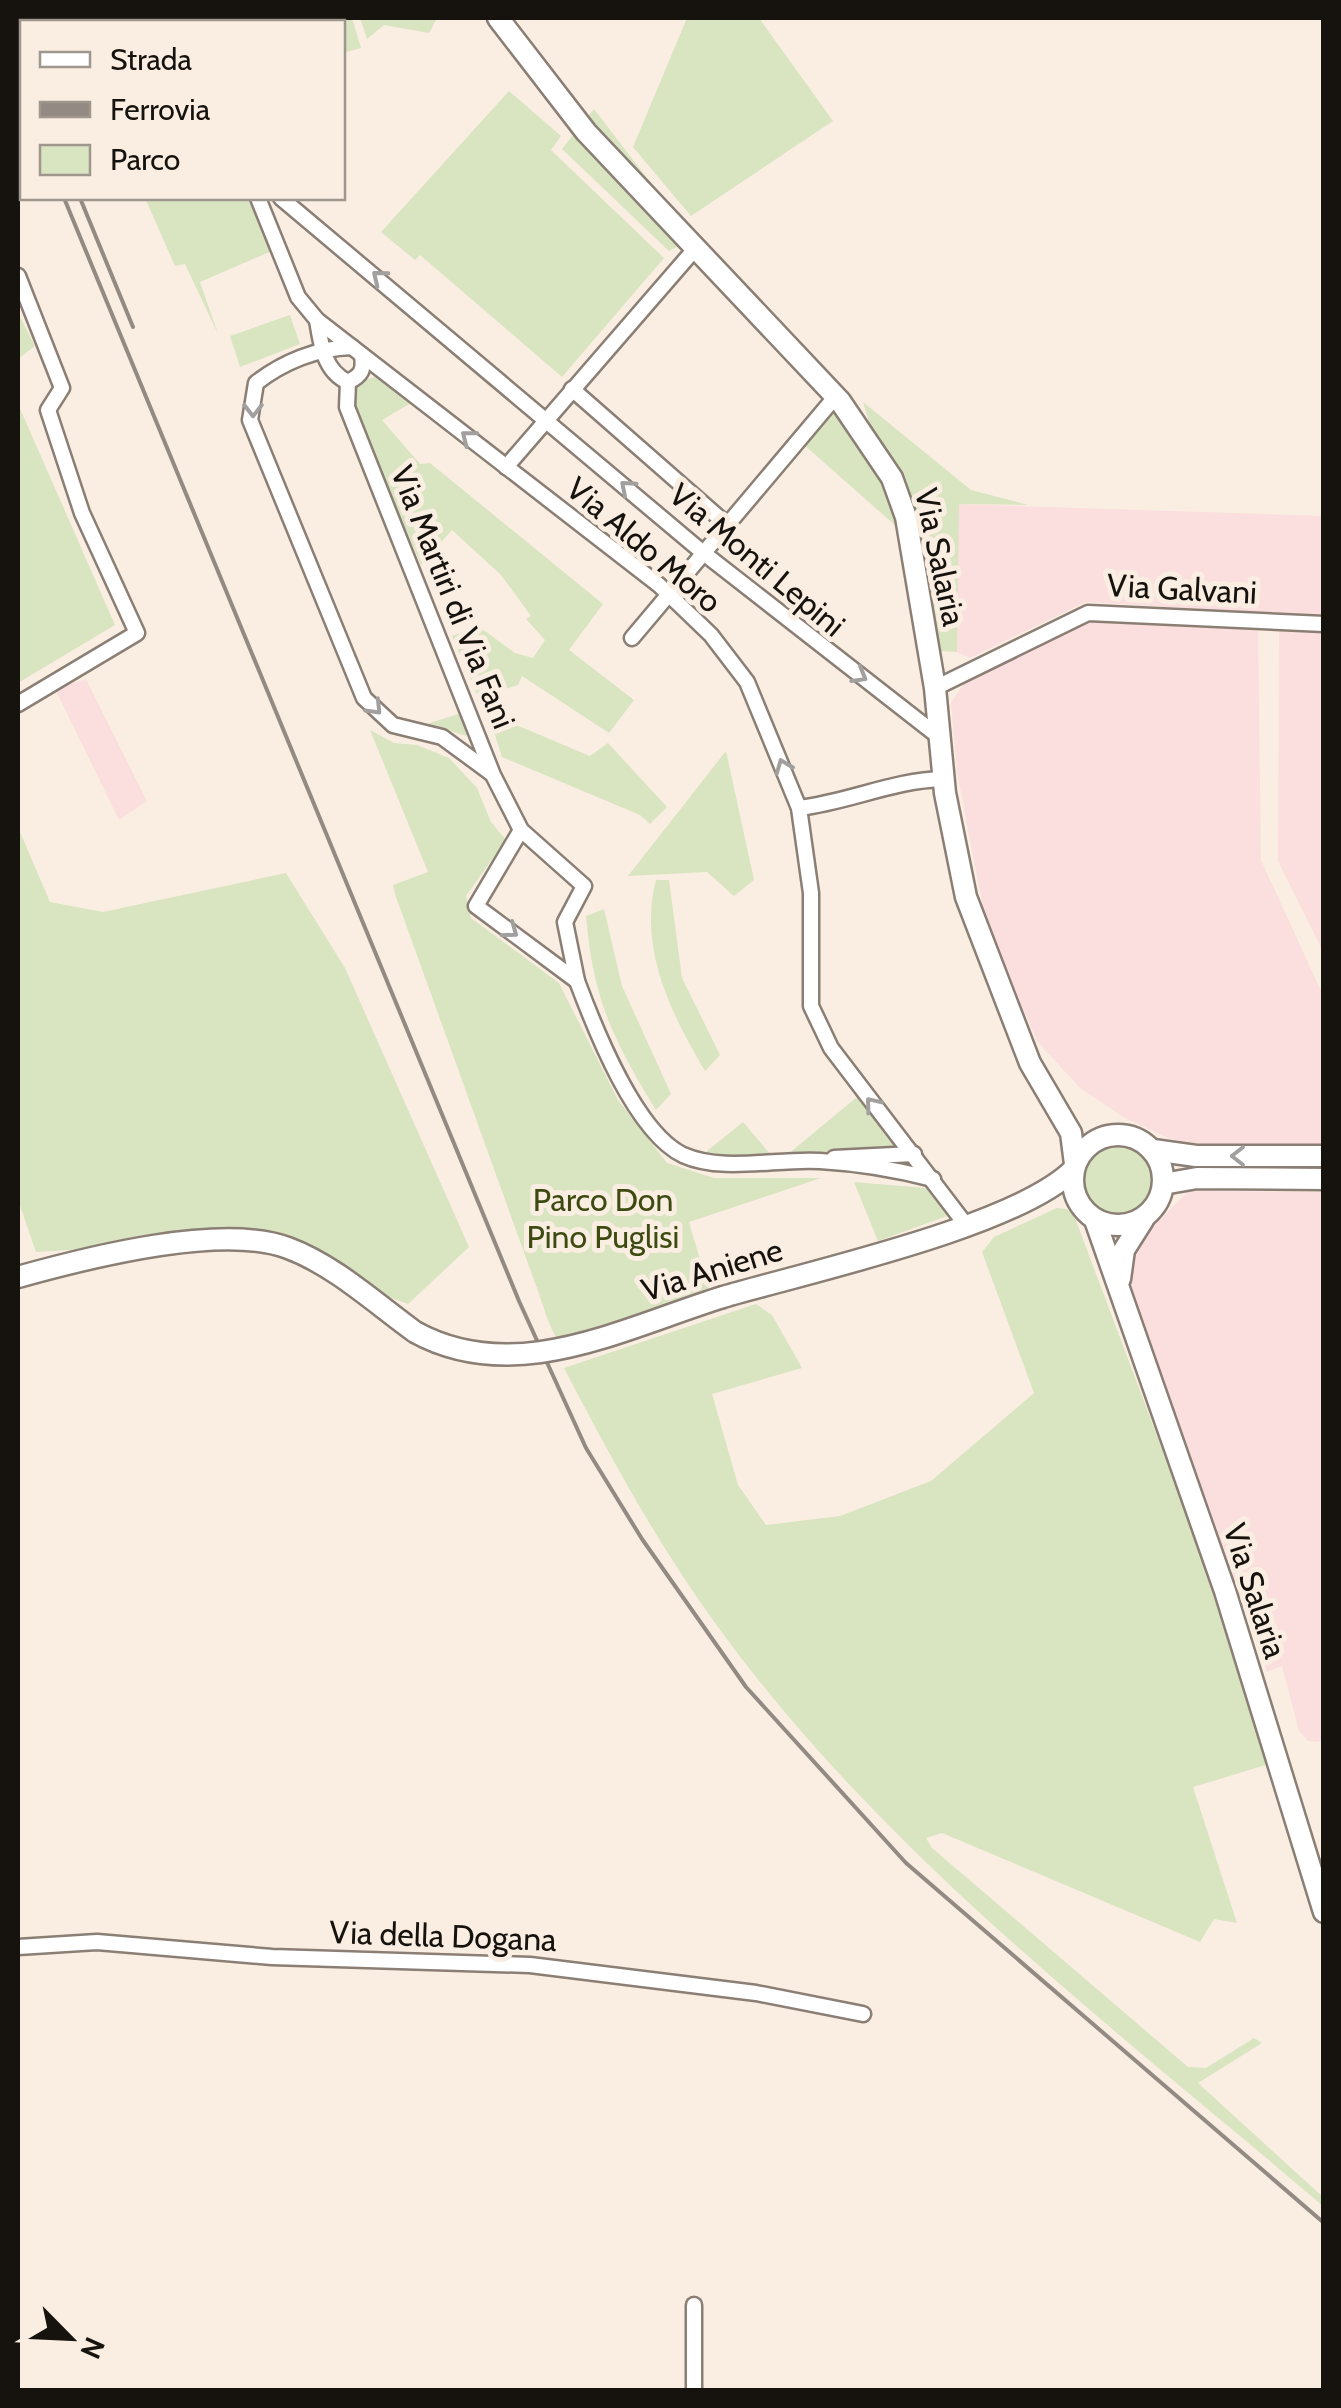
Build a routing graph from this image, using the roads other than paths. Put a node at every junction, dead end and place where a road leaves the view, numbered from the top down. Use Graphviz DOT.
graph roads {
  1 [pos="498,18"];
  2 [pos="259,200"];
  3 [pos="284,200"];
  4 [pos="689,255"];
  5 [pos="18,276"];
  6 [pos="317,320"];
  7 [pos="322,351"];
  8 [pos="357,351"];
  9 [pos="388,374"];
  10 [pos="353,380"];
  11 [pos="572,389"];
  12 [pos="836,396"];
  13 [pos="547,418"];
  14 [pos="506,467"];
  15 [pos="725,523"];
  16 [pos="701,551"];
  17 [pos="668,593"];
  18 [pos="1324,624"];
  19 [pos="632,638"];
  20 [pos="935,688"];
  21 [pos="21,700"];
  22 [pos="938,736"];
  23 [pos="493,775"];
  24 [pos="943,780"];
  25 [pos="800,808"];
  26 [pos="521,830"];
  27 [pos="577,981"];
  28 [pos="1062,1112"];
  29 [pos="1110,1135"];
  30 [pos="1153,1150"];
  31 [pos="914,1154"];
  32 [pos="1324,1156"];
  33 [pos="824,1161"];
  34 [pos="1074,1167"];
  35 [pos="1324,1179"];
  36 [pos="934,1180"];
  37 [pos="1163,1184"];
  38 [pos="1026,1202"];
  39 [pos="1088,1213"];
  40 [pos="1145,1217"];
  41 [pos="966,1225"];
  42 [pos="28,1269"];
  43 [pos="18,1277"];
  44 [pos="1121,1291"];
  45 [pos="1324,1912"];
  46 [pos="18,1947"];
  47 [pos="863,2014"];
  48 [pos="694,2305"];
  49 [pos="694,2390"];
  1 -- 4 [label="main road, Via Salaria"];
  2 -- 6 [label="street, Via Aldo Moro"];
  13 -- 3 [label="street, Via Monti Lepini, one-way"];
  4 -- 11 [label="street"];
  4 -- 12 [label="main road, Via Salaria"];
  5 -- 21 [label="street"];
  6 -- 7 [label="street"];
  6 -- 8 [label="street, Via Aldo Moro"];
  7 -- 8 [label="street"];
  7 -- 10 [label="street"];
  7 -- 23 [label="street, one-way"];
  8 -- 9 [label="street, Via Aldo Moro"];
  8 -- 10 [label="street"];
  9 -- 10 [label="street"];
  14 -- 9 [label="street, Via Aldo Moro, one-way"];
  10 -- 23 [label="street, Via Martiri di Via Fani"];
  11 -- 13 [label="street"];
  11 -- 15 [label="street"];
  12 -- 15 [label="street"];
  12 -- 20 [label="main road, Via Salaria"];
  13 -- 14 [label="street"];
  16 -- 13 [label="street, Via Monti Lepini, one-way"];
  14 -- 17 [label="street, Via Aldo Moro"];
  15 -- 16 [label="street"];
  16 -- 17 [label="street"];
  16 -- 22 [label="street, Via Monti Lepini, one-way"];
  17 -- 19 [label="street"];
  25 -- 17 [label="street, Via Aldo Moro, one-way"];
  18 -- 20 [label="street, Via Galvani"];
  20 -- 22 [label="main road, Via Salaria"];
  22 -- 24 [label="main road, Via Salaria"];
  23 -- 26 [label="street, Via Martiri di Via Fani"];
  24 -- 25 [label="street"];
  24 -- 28 [label="main road, Via Salaria"];
  31 -- 25 [label="street, Via Aldo Moro, one-way"];
  26 -- 27 [label="street, Via Martiri di Via Fani"];
  26 -- 27 [label="street, one-way"];
  27 -- 33 [label="street, Via Martiri di Via Fani"];
  28 -- 29 [label="main road"];
  28 -- 34 [label="main road, Via Salaria"];
  29 -- 30 [label="main road"];
  29 -- 34 [label="main road"];
  32 -- 30 [label="main road, one-way"];
  30 -- 37 [label="main road"];
  31 -- 33 [label="street"];
  31 -- 36 [label="street, Via Aldo Moro"];
  33 -- 36 [label="street"];
  34 -- 38 [label="main road, Via Aniene"];
  34 -- 39 [label="main road, Via Salaria"];
  35 -- 37 [label="main road"];
  36 -- 41 [label="street, Via Aldo Moro"];
  37 -- 40 [label="main road, Via Salaria"];
  38 -- 39 [label="main road, Via Aniene"];
  38 -- 41 [label="main road, Via Aniene"];
  39 -- 40 [label="main road"];
  39 -- 44 [label="main road, Via Salaria"];
  40 -- 44 [label="main road, Via Salaria"];
  41 -- 42 [label="main road, Via Aniene, bridge"];
  42 -- 43 [label="main road, Via Aniene"];
  44 -- 45 [label="main road, Via Salaria"];
  46 -- 47 [label="street, Via della Dogana"];
  48 -- 49 [label="street"];
}
